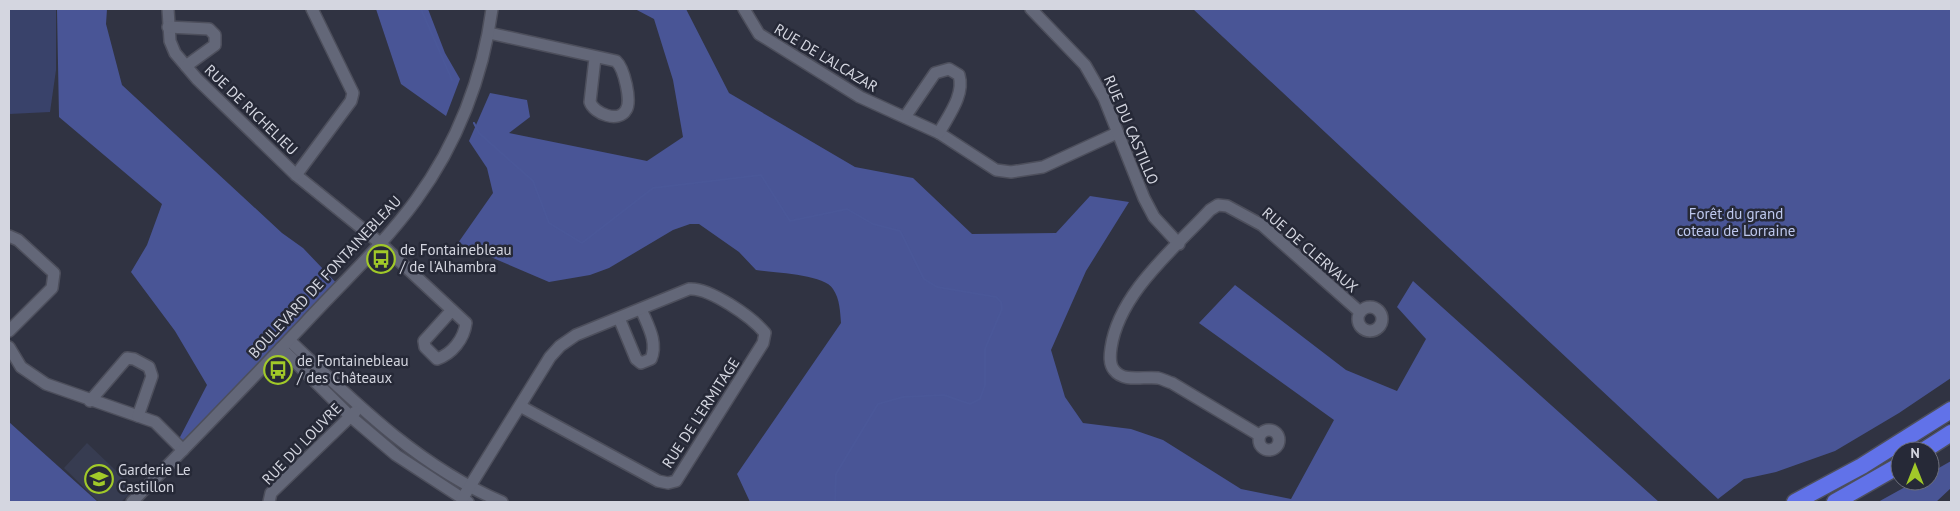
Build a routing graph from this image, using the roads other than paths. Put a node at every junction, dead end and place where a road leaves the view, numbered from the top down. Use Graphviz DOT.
graph roads {
  1 [pos="168,9"];
  2 [pos="312,9"];
  3 [pos="492,9"];
  4 [pos="744,9"];
  5 [pos="1031,9"];
  6 [pos="168,26"];
  7 [pos="489,34"];
  8 [pos="595,58"];
  9 [pos="186,66"];
  10 [pos="905,117"];
  11 [pos="939,133"];
  12 [pos="1117,133"];
  13 [pos="296,175"];
  14 [pos="9,236"];
  15 [pos="380,243"];
  16 [pos="1179,244"];
  17 [pos="452,310"];
  18 [pos="641,310"];
  19 [pos="1360,312"];
  20 [pos="619,318"];
  21 [pos="9,331"];
  22 [pos="285,344"];
  23 [pos="9,347"];
  24 [pos="90,400"];
  25 [pos="520,406"];
  26 [pos="359,407"];
  27 [pos="1951,410"];
  28 [pos="138,416"];
  29 [pos="350,416"];
  30 [pos="1951,433"];
  31 [pos="1259,435"];
  32 [pos="1939,441"];
  33 [pos="183,450"];
  34 [pos="1890,471"];
  35 [pos="468,488"];
  36 [pos="465,501"];
  37 [pos="132,502"];
  38 [pos="269,502"];
  39 [pos="502,502"];
  40 [pos="1796,502"];
  41 [pos="1835,502"];
  1 -- 6 [label="street, RUE DE RICHELIEU"];
  2 -- 13 [label="street, RUE DE RICHELIEU"];
  3 -- 7 [label="street, BOULEVARD DE FONTAINEBLEAU"];
  4 -- 10 [label="street, RUE DE L'ALCAZAR"];
  5 -- 12 [label="street, RUE DU CASTILLO"];
  6 -- 9 [label="street, RUE DE RICHELIEU"];
  6 -- 9 [label="street, RUE DE RICHELIEU"];
  7 -- 8 [label="street"];
  7 -- 15 [label="street, BOULEVARD DE FONTAINEBLEAU"];
  8 -- 8 [label="street"];
  9 -- 13 [label="street, RUE DE RICHELIEU"];
  10 -- 11 [label="street, RUE DE L'ALCAZAR"];
  10 -- 11 [label="street"];
  11 -- 12 [label="street, RUE DE L'ALCAZAR"];
  12 -- 16 [label="street, RUE DU CASTILLO"];
  13 -- 15 [label="street, RUE DE RICHELIEU"];
  14 -- 21 [label="street"];
  15 -- 17 [label="street, RUE DE RICHELIEU"];
  15 -- 22 [label="street, BOULEVARD DE FONTAINEBLEAU"];
  16 -- 19 [label="street, RUE DE CLERVAUX"];
  16 -- 31 [label="street, RUE DE CLERVAUX"];
  18 -- 20 [label="street, RUE DE L'ERMITAGE"];
  18 -- 20 [label="street"];
  18 -- 25 [label="street, RUE DE L'ERMITAGE"];
  20 -- 25 [label="street, RUE DE L'ERMITAGE"];
  22 -- 26 [label="street"];
  22 -- 29 [label="street"];
  22 -- 33 [label="street, BOULEVARD DE FONTAINEBLEAU"];
  23 -- 24 [label="street"];
  24 -- 28 [label="street"];
  24 -- 28 [label="street"];
  25 -- 35 [label="street, RUE DE L'ERMITAGE"];
  26 -- 29 [label="street, RUE DU LOUVRE"];
  26 -- 35 [label="street"];
  27 -- 40 [label="highway"];
  28 -- 33 [label="street"];
  29 -- 36 [label="street"];
  29 -- 38 [label="street, RUE DU LOUVRE"];
  30 -- 32 [label="highway"];
  33 -- 37 [label="street, BOULEVARD DE FONTAINEBLEAU"];
  34 -- 41 [label="highway"];
  35 -- 36 [label="street, RUE DE L'ERMITAGE"];
  35 -- 39 [label="street"];
}
